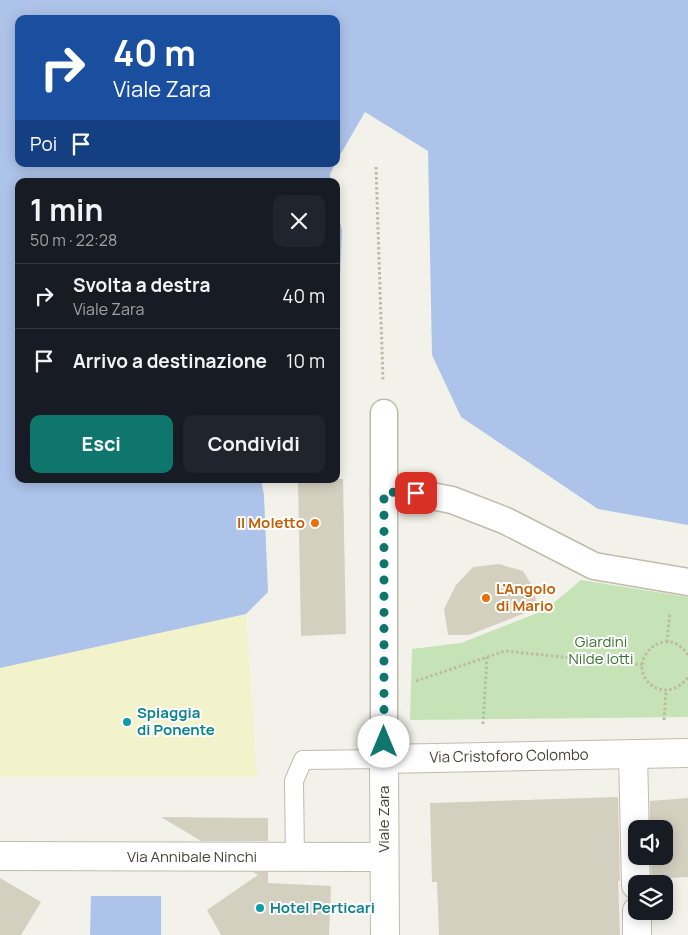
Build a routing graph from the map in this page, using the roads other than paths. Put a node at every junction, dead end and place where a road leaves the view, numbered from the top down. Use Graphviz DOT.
graph roads {
  1 [pos="384,413"];
  2 [pos="384,492"];
  3 [pos="688,582"];
  4 [pos="688,753"];
  5 [pos="633,754"];
  6 [pos="384,759"];
  7 [pos="0,856"];
  8 [pos="295,857"];
  9 [pos="384,857"];
  10 [pos="636,875"];
  11 [pos="637,920"];
  12 [pos="385,935"];
  13 [pos="638,935"];
  1 -- 2 [label="street, Viale Zara"];
  2 -- 3 [label="street"];
  2 -- 6 [label="street, Viale Zara"];
  4 -- 5 [label="street, Via Cristoforo Colombo"];
  5 -- 6 [label="street, Via Cristoforo Colombo"];
  5 -- 10 [label="street"];
  6 -- 8 [label="lane"];
  6 -- 9 [label="street, Viale Zara"];
  7 -- 8 [label="street, Via Annibale Ninchi"];
  8 -- 9 [label="street, Via Annibale Ninchi"];
  9 -- 12 [label="street, Viale Zara"];
  11 -- 13 [label="street"];
}
